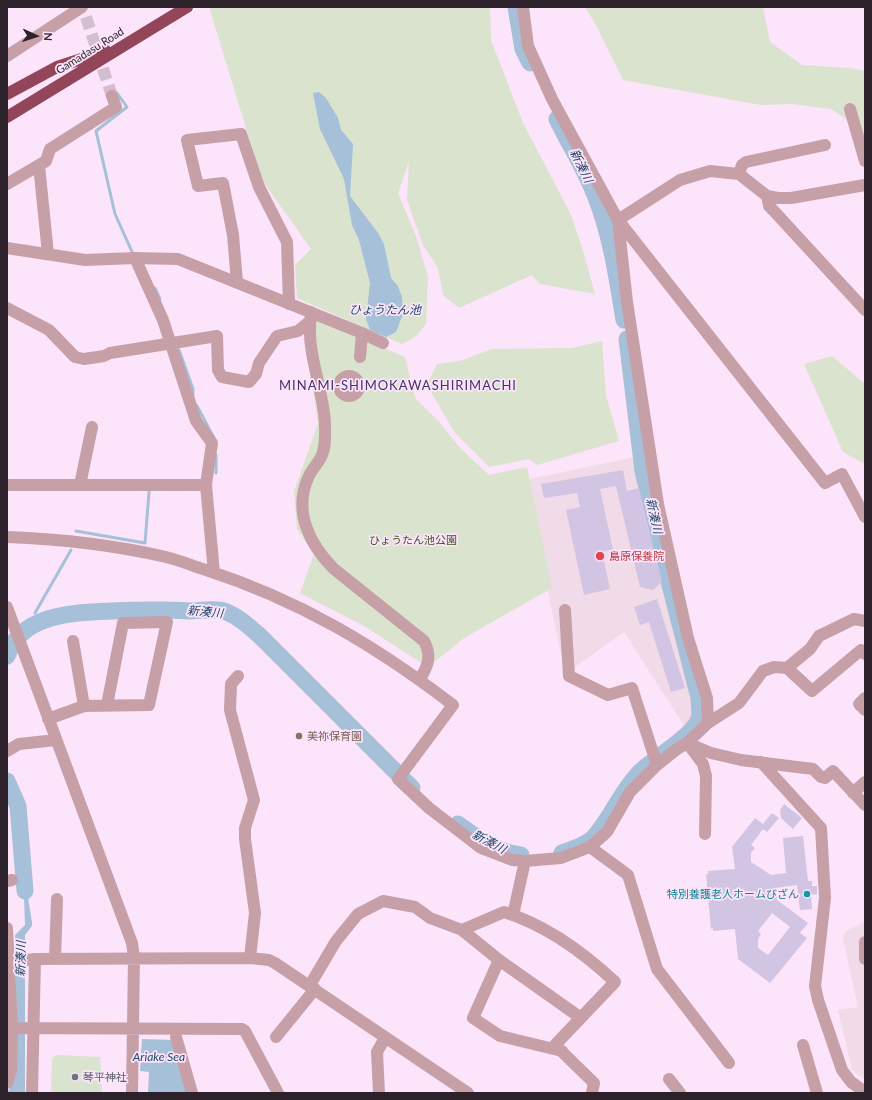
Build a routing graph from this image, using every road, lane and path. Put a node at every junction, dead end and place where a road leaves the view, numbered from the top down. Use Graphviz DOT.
graph roads {
  1 [pos="187,7"];
  2 [pos="523,7"];
  3 [pos="83,10"];
  4 [pos="126,44"];
  5 [pos="7,56"];
  6 [pos="7,94"];
  7 [pos="112,96"];
  8 [pos="850,109"];
  9 [pos="7,117"];
  10 [pos="825,145"];
  11 [pos="865,161"];
  12 [pos="39,165"];
  13 [pos="739,174"];
  14 [pos="7,184"];
  15 [pos="865,185"];
  16 [pos="768,196"];
  17 [pos="618,220"];
  18 [pos="7,248"];
  19 [pos="48,254"];
  20 [pos="135,258"];
  21 [pos="237,282"];
  22 [pos="289,304"];
  23 [pos="7,308"];
  24 [pos="865,310"];
  25 [pos="310,317"];
  26 [pos="362,333"];
  27 [pos="171,343"];
  28 [pos="383,343"];
  29 [pos="360,357"];
  30 [pos="92,427"];
  31 [pos="7,485"];
  32 [pos="80,485"];
  33 [pos="206,486"];
  34 [pos="865,517"];
  35 [pos="7,537"];
  36 [pos="214,573"];
  37 [pos="7,607"];
  38 [pos="566,610"];
  39 [pos="865,621"];
  40 [pos="73,641"];
  41 [pos="865,654"];
  42 [pos="787,668"];
  43 [pos="238,676"];
  44 [pos="420,679"];
  45 [pos="865,698"];
  46 [pos="84,706"];
  47 [pos="107,706"];
  48 [pos="865,710"];
  49 [pos="48,719"];
  50 [pos="708,724"];
  51 [pos="56,740"];
  52 [pos="687,743"];
  53 [pos="8,750"];
  54 [pos="655,762"];
  55 [pos="761,762"];
  56 [pos="865,782"];
  57 [pos="853,793"];
  58 [pos="865,806"];
  59 [pos="705,834"];
  60 [pos="590,847"];
  61 [pos="525,862"];
  62 [pos="57,899"];
  63 [pos="513,915"];
  64 [pos="7,928"];
  65 [pos="462,930"];
  66 [pos="865,942"];
  67 [pos="134,958"];
  68 [pos="250,958"];
  69 [pos="32,959"];
  70 [pos="55,959"];
  71 [pos="865,959"];
  72 [pos="499,960"];
  73 [pos="9,962"];
  74 [pos="312,987"];
  75 [pos="581,1018"];
  76 [pos="11,1028"];
  77 [pos="32,1028"];
  78 [pos="133,1029"];
  79 [pos="176,1037"];
  80 [pos="276,1037"];
  81 [pos="385,1038"];
  82 [pos="803,1045"];
  83 [pos="562,1051"];
  84 [pos="729,1064"];
  85 [pos="669,1079"];
  86 [pos="7,1083"];
  87 [pos="463,1092"];
  88 [pos="865,1092"];
  89 [pos="32,1093"];
  90 [pos="132,1093"];
  91 [pos="192,1093"];
  92 [pos="278,1093"];
  93 [pos="379,1093"];
  94 [pos="592,1093"];
  95 [pos="680,1093"];
  96 [pos="817,1093"];
  1 -- 4 [label="highway, Gamadasu Road"];
  2 -- 17 [label="street"];
  3 -- 5 [label="street"];
  4 -- 6 [label="highway"];
  4 -- 9 [label="highway, Gamadasu Road"];
  7 -- 12 [label="street"];
  8 -- 11 [label="street"];
  10 -- 13 [label="street"];
  12 -- 14 [label="street"];
  12 -- 19 [label="street"];
  13 -- 16 [label="street"];
  13 -- 17 [label="street"];
  15 -- 16 [label="street"];
  16 -- 24 [label="street"];
  17 -- 34 [label="street"];
  17 -- 50 [label="street"];
  18 -- 19 [label="street"];
  19 -- 20 [label="street"];
  20 -- 21 [label="street"];
  20 -- 27 [label="street"];
  21 -- 22 [label="street"];
  21 -- 22 [label="street"];
  22 -- 25 [label="street"];
  23 -- 27 [label="street"];
  25 -- 26 [label="street"];
  25 -- 27 [label="street"];
  25 -- 44 [label="street"];
  26 -- 28 [label="street"];
  26 -- 29 [label="street"];
  27 -- 33 [label="street"];
  30 -- 32 [label="street"];
  31 -- 32 [label="street"];
  32 -- 33 [label="street"];
  33 -- 36 [label="street"];
  35 -- 36 [label="street"];
  36 -- 44 [label="street"];
  37 -- 49 [label="street"];
  38 -- 54 [label="street"];
  39 -- 42 [label="street"];
  40 -- 46 [label="street"];
  41 -- 42 [label="street"];
  42 -- 50 [label="street"];
  43 -- 68 [label="street"];
  44 -- 61 [label="street"];
  45 -- 48 [label="street"];
  46 -- 47 [label="street"];
  46 -- 49 [label="street"];
  47 -- 47 [label="street"];
  49 -- 51 [label="street"];
  50 -- 52 [label="street"];
  51 -- 53 [label="street"];
  51 -- 67 [label="street"];
  52 -- 54 [label="street"];
  52 -- 55 [label="street"];
  52 -- 59 [label="street"];
  54 -- 60 [label="street"];
  55 -- 57 [label="street"];
  55 -- 88 [label="street"];
  56 -- 57 [label="street"];
  57 -- 58 [label="street"];
  60 -- 61 [label="street"];
  60 -- 84 [label="street"];
  61 -- 63 [label="street"];
  62 -- 70 [label="street"];
  63 -- 65 [label="street"];
  63 -- 75 [label="street"];
  64 -- 73 [label="street"];
  65 -- 72 [label="street"];
  65 -- 74 [label="street"];
  66 -- 71 [label="street"];
  67 -- 68 [label="street"];
  67 -- 70 [label="street"];
  67 -- 78 [label="street"];
  68 -- 74 [label="street"];
  69 -- 70 [label="street"];
  69 -- 73 [label="street"];
  69 -- 77 [label="street"];
  72 -- 75 [label="street"];
  72 -- 83 [label="street"];
  73 -- 76 [label="street"];
  74 -- 80 [label="street"];
  74 -- 81 [label="street"];
  75 -- 83 [label="street"];
  76 -- 77 [label="street"];
  76 -- 86 [label="street"];
  77 -- 78 [label="street"];
  77 -- 89 [label="street"];
  78 -- 90 [label="street"];
  78 -- 92 [label="street"];
  79 -- 91 [label="street"];
  81 -- 87 [label="street"];
  81 -- 93 [label="street"];
  82 -- 96 [label="street"];
  83 -- 94 [label="street"];
  85 -- 95 [label="street"];
}
